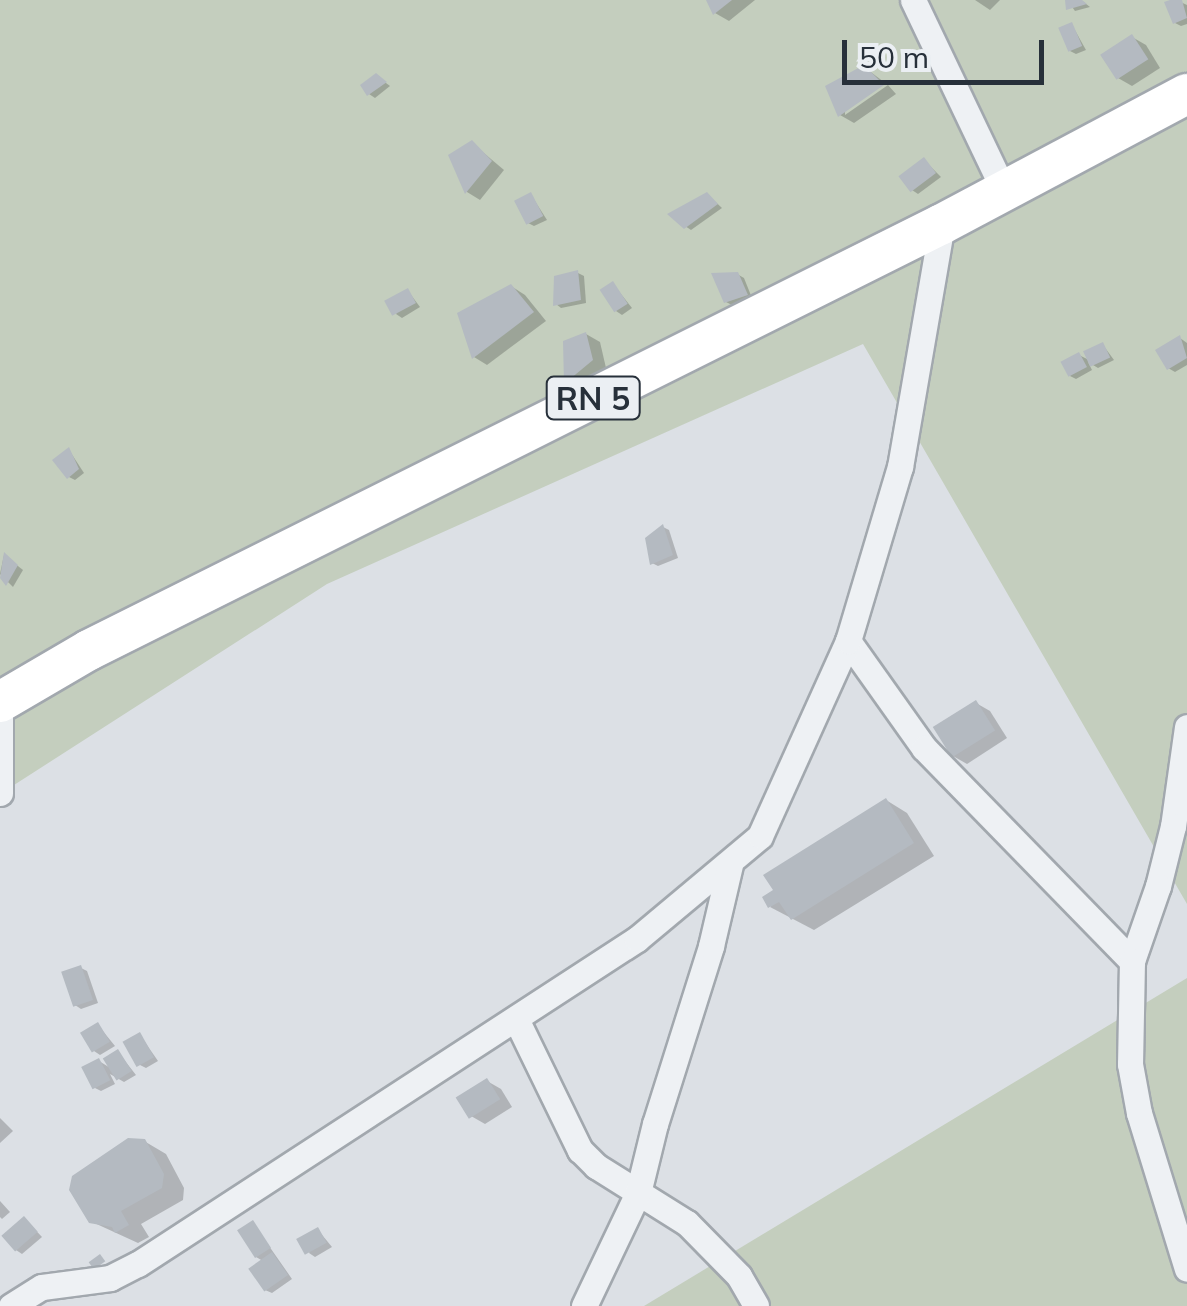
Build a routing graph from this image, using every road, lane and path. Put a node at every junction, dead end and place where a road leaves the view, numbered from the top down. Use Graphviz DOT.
graph roads {
  1 [pos="913,0"];
  2 [pos="1187,94"];
  3 [pos="1003,189"];
  4 [pos="942,224"];
  5 [pos="848,641"];
  6 [pos="0,703"];
  7 [pos="1187,726"];
  8 [pos="0,793"];
  9 [pos="730,865"];
  10 [pos="1132,961"];
  11 [pos="518,1020"];
  12 [pos="638,1193"];
  13 [pos="1187,1269"];
  14 [pos="10,1306"];
  15 [pos="584,1306"];
  16 [pos="756,1306"];
  1 -- 3 [label="street"];
  2 -- 3 [label="main road, RN 5"];
  3 -- 4 [label="main road, RN 5"];
  4 -- 5 [label="street"];
  4 -- 6 [label="main road, RN 5"];
  5 -- 9 [label="street"];
  5 -- 10 [label="street"];
  6 -- 8 [label="street"];
  7 -- 10 [label="street"];
  9 -- 11 [label="street"];
  9 -- 12 [label="street"];
  10 -- 13 [label="street"];
  11 -- 12 [label="street"];
  11 -- 14 [label="street"];
  12 -- 15 [label="street"];
  12 -- 16 [label="street"];
}
